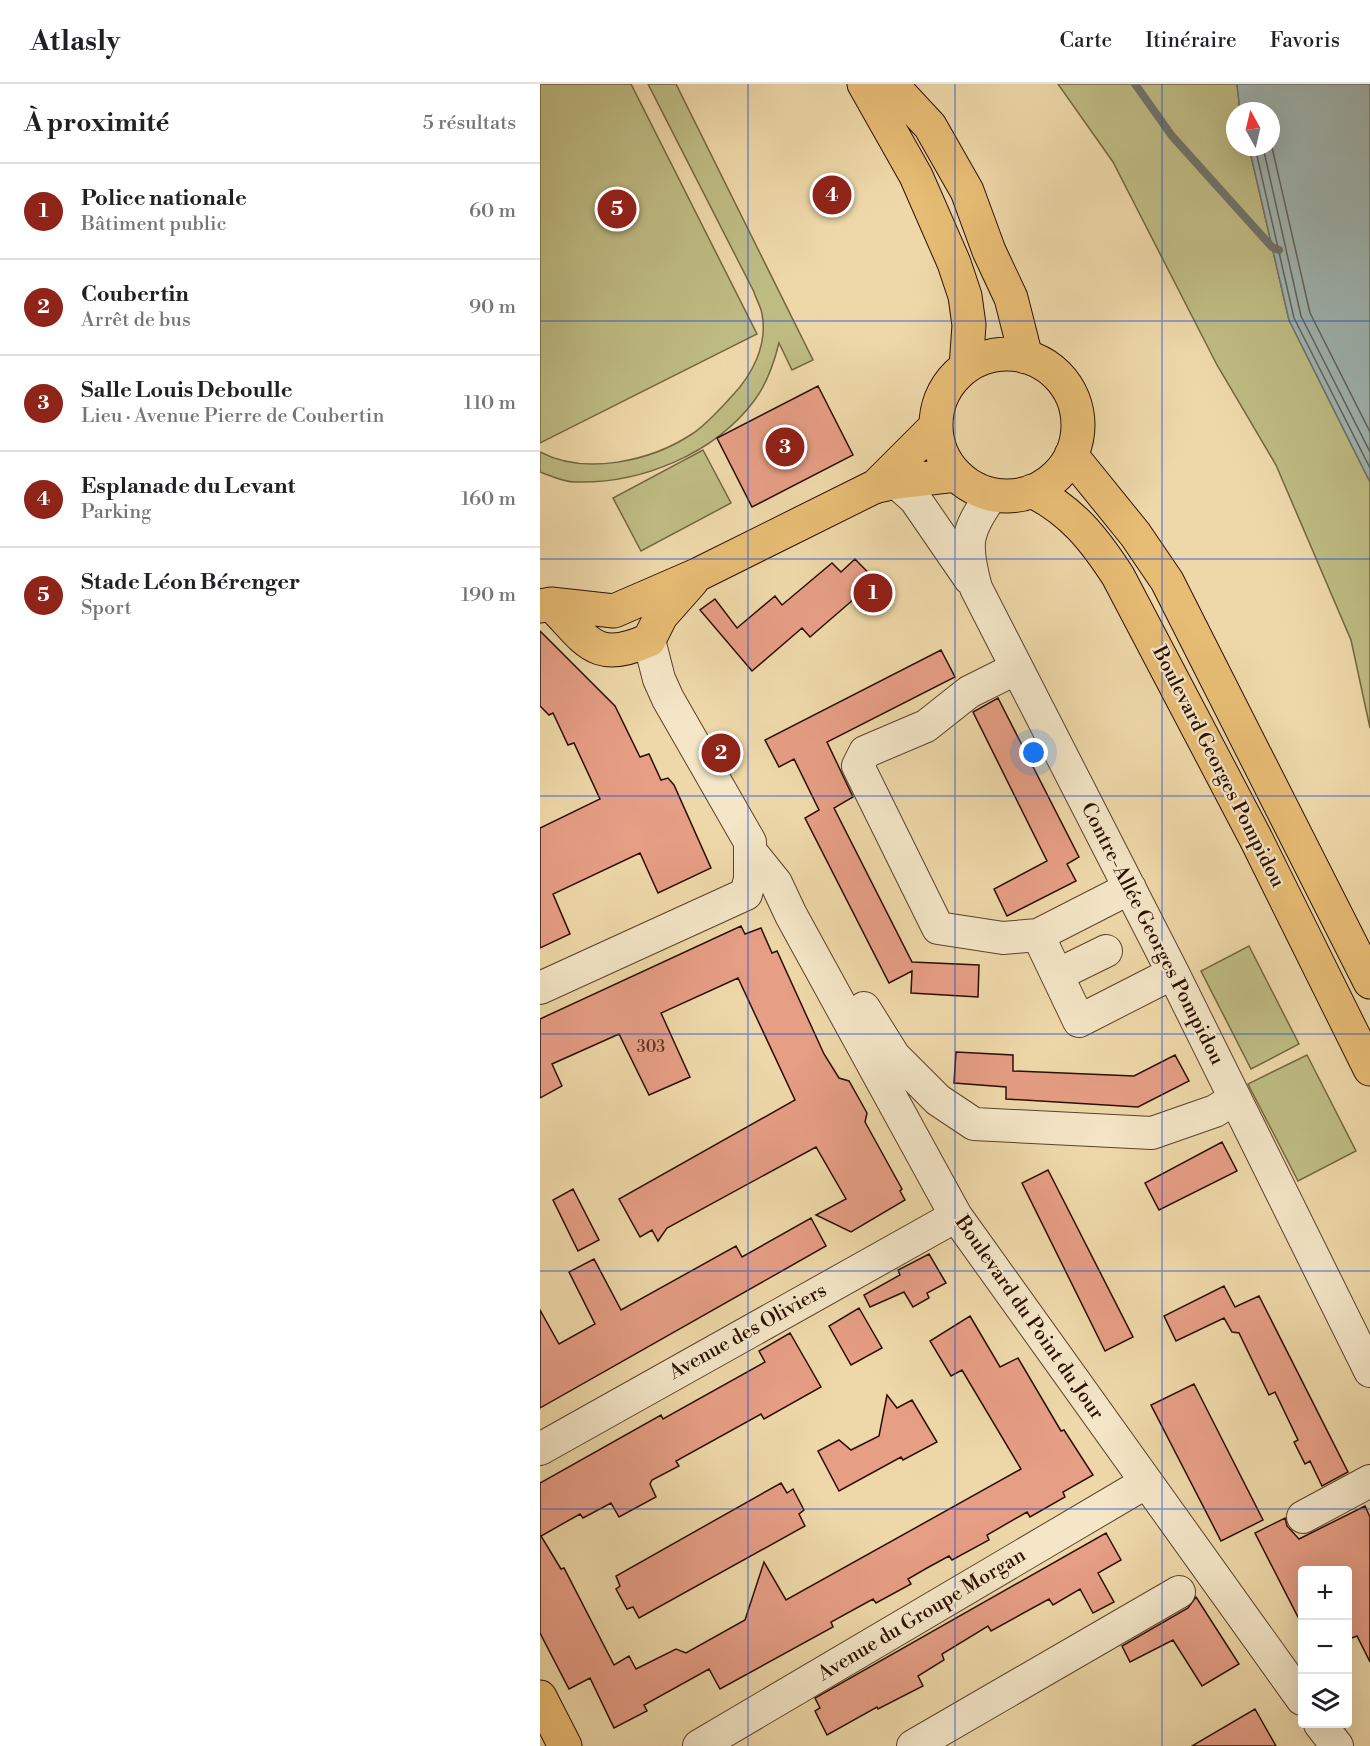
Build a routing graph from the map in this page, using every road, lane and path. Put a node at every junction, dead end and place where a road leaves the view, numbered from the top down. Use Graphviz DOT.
graph roads {
  1 [pos="864,84"];
  2 [pos="891,84"];
  3 [pos="1026,357"];
  4 [pos="966,367"];
  5 [pos="935,427"];
  6 [pos="1071,455"];
  7 [pos="956,475"];
  8 [pos="885,485"];
  9 [pos="1032,491"];
  10 [pos="992,495"];
  11 [pos="698,575"];
  12 [pos="976,588"];
  13 [pos="544,601"];
  14 [pos="614,611"];
  15 [pos="649,640"];
  16 [pos="600,650"];
  17 [pos="1017,668"];
  18 [pos="751,852"];
  19 [pos="1130,888"];
  20 [pos="746,894"];
  21 [pos="791,915"];
  22 [pos="1038,935"];
  23 [pos="1107,951"];
  24 [pos="1173,973"];
  25 [pos="1057,975"];
  26 [pos="1370,982"];
  27 [pos="540,988"];
  28 [pos="839,1004"];
  29 [pos="1370,1069"];
  30 [pos="1234,1099"];
  31 [pos="956,1216"];
  32 [pos="1370,1371"];
  33 [pos="540,1449"];
  34 [pos="1370,1481"];
  35 [pos="1145,1483"];
  36 [pos="1303,1517"];
  37 [pos="1179,1592"];
  38 [pos="1298,1693"];
  39 [pos="540,1696"];
  40 [pos="1323,1728"];
  41 [pos="565,1746"];
  42 [pos="699,1746"];
  43 [pos="913,1746"];
  44 [pos="1337,1746"];
  1 -- 4 [label="main road"];
  2 -- 3 [label="main road"];
  3 -- 4 [label="main road"];
  3 -- 6 [label="main road"];
  4 -- 5 [label="main road"];
  5 -- 7 [label="main road"];
  5 -- 8 [label="main road"];
  6 -- 9 [label="main road"];
  6 -- 26 [label="main road, Boulevard Georges Pompidou"];
  7 -- 8 [label="main road"];
  7 -- 10 [label="main road"];
  8 -- 11 [label="main road"];
  8 -- 12 [label="street"];
  9 -- 10 [label="main road"];
  9 -- 29 [label="main road, Boulevard Georges Pompidou"];
  10 -- 12 [label="street, Contre-Allée Georges Pompidou"];
  11 -- 14 [label="main road"];
  11 -- 15 [label="main road"];
  12 -- 17 [label="street, Contre-Allée Georges Pompidou"];
  13 -- 14 [label="main road"];
  13 -- 16 [label="main road"];
  14 -- 15 [label="main road"];
  14 -- 16 [label="main road"];
  15 -- 16 [label="main road"];
  15 -- 18 [label="street, Boulevard du Point du Jour"];
  17 -- 19 [label="street, Contre-Allée Georges Pompidou"];
  17 -- 22 [label="street"];
  18 -- 20 [label="street, Boulevard du Point du Jour"];
  18 -- 21 [label="street, Boulevard du Point du Jour"];
  19 -- 22 [label="street"];
  19 -- 24 [label="street, Contre-Allée Georges Pompidou"];
  20 -- 21 [label="street"];
  20 -- 27 [label="street"];
  21 -- 28 [label="street, Boulevard du Point du Jour"];
  22 -- 25 [label="street"];
  23 -- 25 [label="street"];
  24 -- 25 [label="street"];
  24 -- 30 [label="street, Contre-Allée Georges Pompidou"];
  28 -- 30 [label="street"];
  28 -- 31 [label="street, Boulevard du Point du Jour"];
  30 -- 32 [label="street, Contre-Allée Georges Pompidou"];
  31 -- 33 [label="street, Avenue des Oliviers"];
  31 -- 35 [label="street, Boulevard du Point du Jour"];
  34 -- 36 [label="street"];
  35 -- 38 [label="street, Boulevard du Point du Jour"];
  35 -- 42 [label="street, Avenue du Groupe Morgan"];
  37 -- 43 [label="street"];
  39 -- 41 [label="main road"];
  40 -- 44 [label="street"];
}
